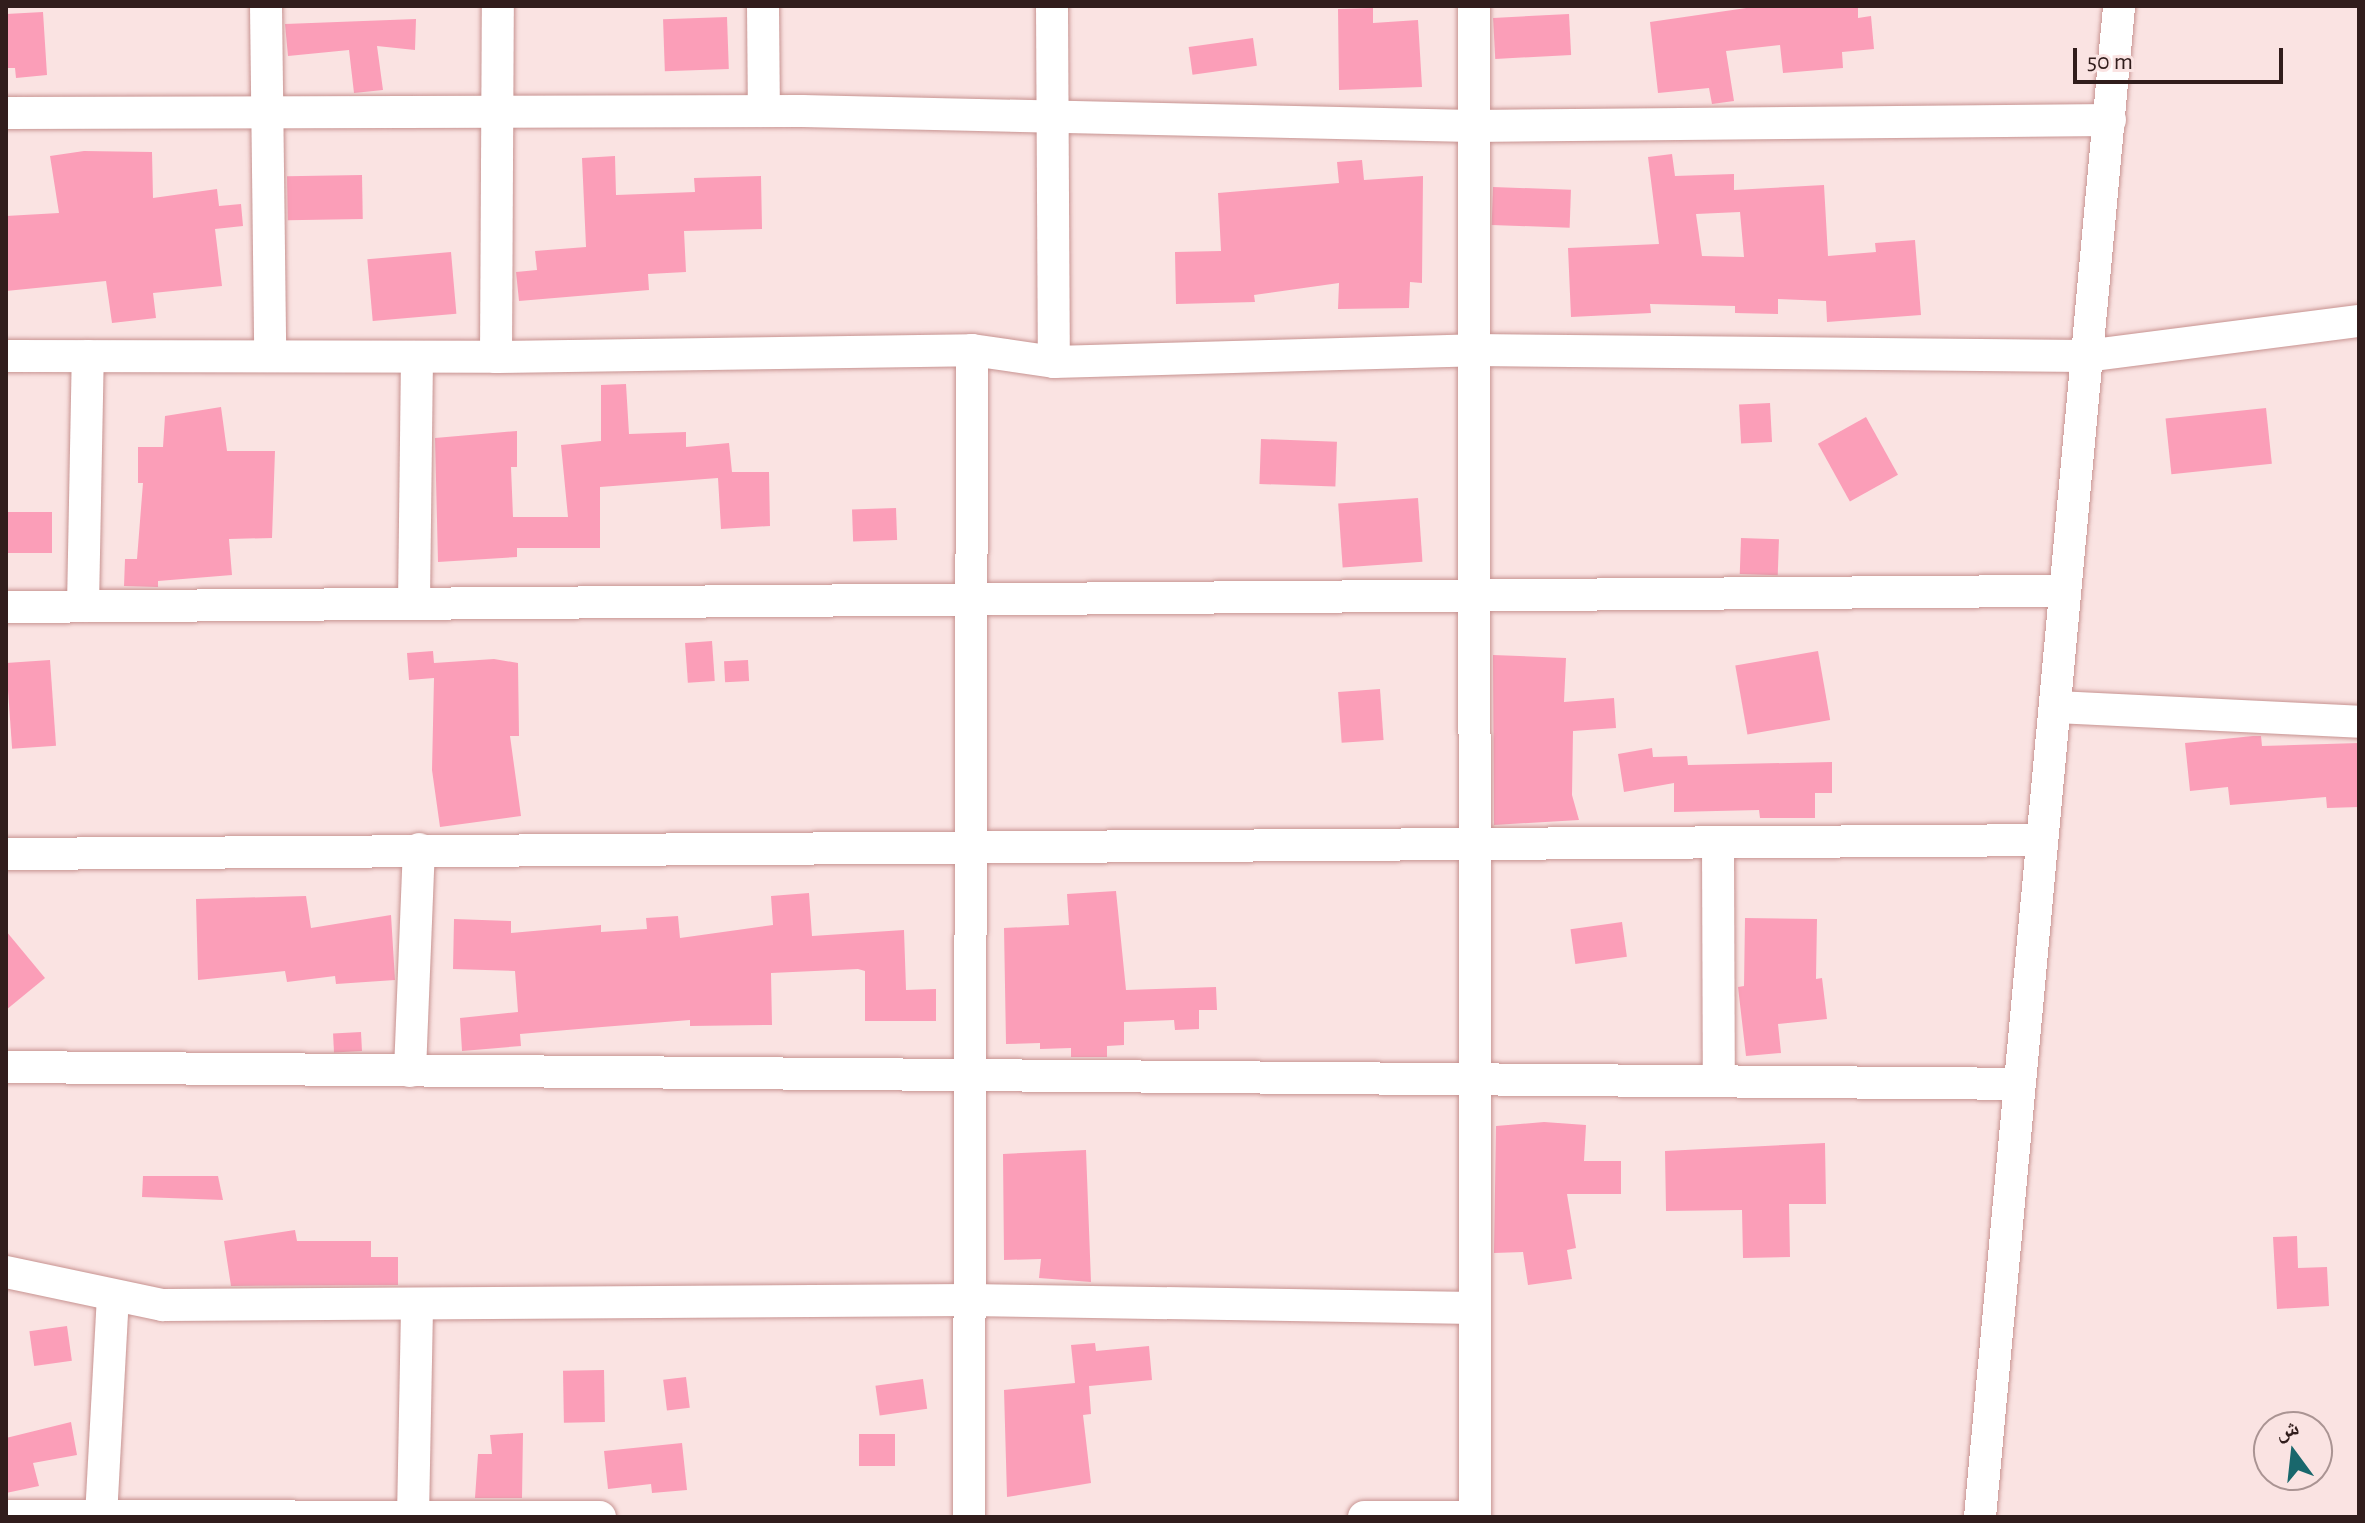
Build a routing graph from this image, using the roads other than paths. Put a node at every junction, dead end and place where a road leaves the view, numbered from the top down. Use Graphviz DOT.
graph roads {
  1 [pos="266,6"];
  2 [pos="498,6"];
  3 [pos="763,6"];
  4 [pos="1052,6"];
  5 [pos="1474,6"];
  6 [pos="2119,6"];
  7 [pos="266,111"];
  8 [pos="764,111"];
  9 [pos="6,113"];
  10 [pos="498,113"];
  11 [pos="1054,120"];
  12 [pos="2110,120"];
  13 [pos="1472,126"];
  14 [pos="2359,321"];
  15 [pos="972,350"];
  16 [pos="1475,350"];
  17 [pos="6,356"];
  18 [pos="88,356"];
  19 [pos="270,356"];
  20 [pos="2085,356"];
  21 [pos="417,357"];
  22 [pos="496,357"];
  23 [pos="1054,362"];
  24 [pos="2064,591"];
  25 [pos="1476,595"];
  26 [pos="969,599"];
  27 [pos="414,603"];
  28 [pos="83,606"];
  29 [pos="6,607"];
  30 [pos="2057,707"];
  31 [pos="2359,722"];
  32 [pos="2042,840"];
  33 [pos="969,844"];
  34 [pos="1718,844"];
  35 [pos="1476,846"];
  36 [pos="419,849"];
  37 [pos="6,854"];
  38 [pos="6,1067"];
  39 [pos="410,1071"];
  40 [pos="1476,1078"];
  41 [pos="969,1079"];
  42 [pos="1719,1080"];
  43 [pos="2019,1084"];
  44 [pos="6,1272"];
  45 [pos="113,1297"];
  46 [pos="970,1300"];
  47 [pos="417,1306"];
  48 [pos="1475,1308"];
  49 [pos="6,1516"];
  50 [pos="101,1516"];
  51 [pos="413,1517"];
  52 [pos="600,1517"];
  53 [pos="969,1517"];
  54 [pos="1364,1517"];
  55 [pos="1475,1517"];
  56 [pos="1980,1517"];
  1 -- 7 [label="street"];
  2 -- 10 [label="street"];
  3 -- 8 [label="street"];
  4 -- 11 [label="street"];
  5 -- 13 [label="street"];
  6 -- 12 [label="street"];
  7 -- 9 [label="street"];
  7 -- 10 [label="street"];
  7 -- 19 [label="street"];
  8 -- 10 [label="street"];
  8 -- 11 [label="street"];
  10 -- 22 [label="street"];
  11 -- 13 [label="street"];
  11 -- 23 [label="street"];
  12 -- 13 [label="street"];
  12 -- 20 [label="street"];
  13 -- 16 [label="street"];
  14 -- 20 [label="street"];
  15 -- 22 [label="street"];
  15 -- 23 [label="street"];
  15 -- 26 [label="street"];
  16 -- 20 [label="street"];
  16 -- 23 [label="street"];
  16 -- 25 [label="street"];
  17 -- 18 [label="street"];
  18 -- 19 [label="street"];
  18 -- 28 [label="street"];
  19 -- 21 [label="street"];
  20 -- 24 [label="street"];
  21 -- 22 [label="street"];
  21 -- 27 [label="street"];
  24 -- 25 [label="street"];
  24 -- 30 [label="street"];
  25 -- 26 [label="street"];
  25 -- 35 [label="street"];
  26 -- 27 [label="street"];
  26 -- 33 [label="street"];
  27 -- 28 [label="street"];
  28 -- 29 [label="street"];
  30 -- 31 [label="street"];
  30 -- 32 [label="street"];
  32 -- 34 [label="street"];
  32 -- 43 [label="street"];
  33 -- 35 [label="street"];
  33 -- 36 [label="street"];
  33 -- 41 [label="street"];
  34 -- 35 [label="street"];
  34 -- 42 [label="street"];
  35 -- 40 [label="street"];
  36 -- 37 [label="street"];
  36 -- 39 [label="street"];
  38 -- 39 [label="street"];
  39 -- 41 [label="street"];
  40 -- 41 [label="street"];
  40 -- 42 [label="street"];
  40 -- 48 [label="street"];
  41 -- 46 [label="street"];
  42 -- 43 [label="street"];
  43 -- 56 [label="street"];
  44 -- 45 [label="street"];
  45 -- 47 [label="street"];
  45 -- 50 [label="street"];
  46 -- 47 [label="street"];
  46 -- 48 [label="street"];
  46 -- 53 [label="street"];
  47 -- 51 [label="street"];
  48 -- 55 [label="street"];
  49 -- 50 [label="street"];
  50 -- 51 [label="street"];
  51 -- 52 [label="street"];
  54 -- 55 [label="street"];
}
